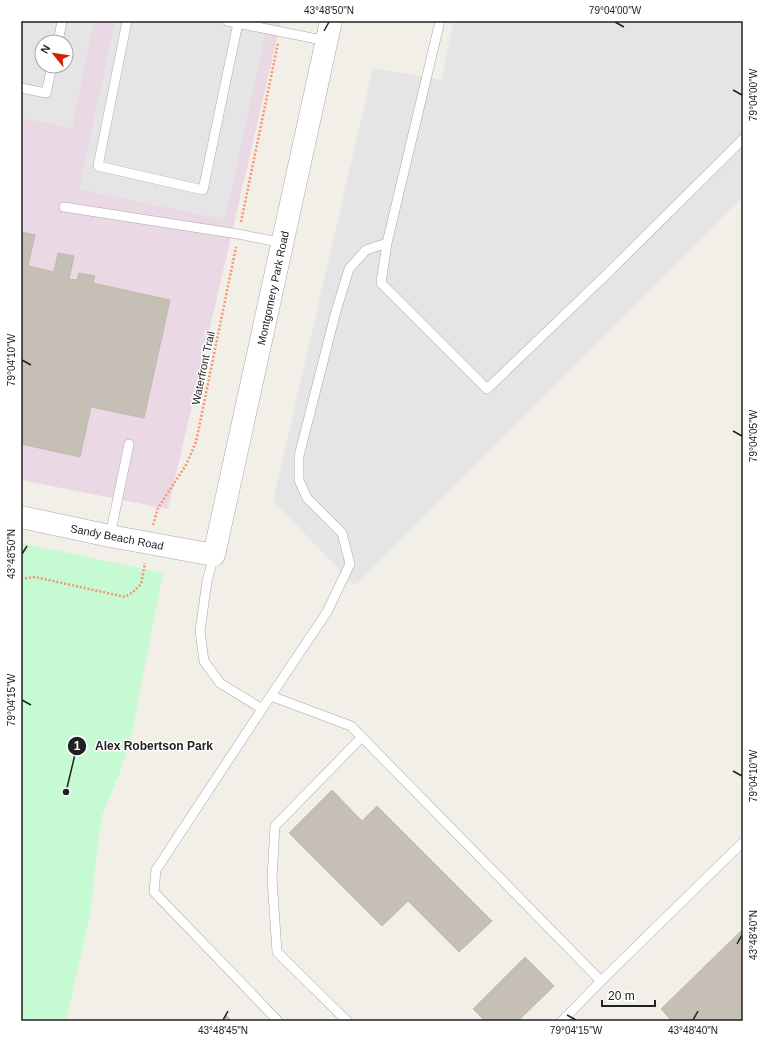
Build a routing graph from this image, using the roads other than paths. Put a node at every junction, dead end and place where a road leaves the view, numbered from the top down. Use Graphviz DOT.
graph roads {
  1 [pos="62,21"];
  2 [pos="127,21"];
  3 [pos="227,21"];
  4 [pos="440,21"];
  5 [pos="238,23"];
  6 [pos="329,31"];
  7 [pos="60,34"];
  8 [pos="50,74"];
  9 [pos="21,88"];
  10 [pos="743,139"];
  11 [pos="64,207"];
  12 [pos="387,242"];
  13 [pos="283,243"];
  14 [pos="130,444"];
  15 [pos="21,517"];
  16 [pos="110,536"];
  17 [pos="214,555"];
  18 [pos="271,696"];
  19 [pos="262,709"];
  20 [pos="362,737"];
  21 [pos="743,842"];
  22 [pos="601,981"];
  23 [pos="278,1021"];
  24 [pos="347,1021"];
  25 [pos="562,1021"];
  1 -- 7 [label="lane"];
  2 -- 5 [label="lane"];
  3 -- 5 [label="lane"];
  4 -- 12 [label="lane"];
  5 -- 6 [label="lane"];
  6 -- 13 [label="street, Montgomery Park Road"];
  8 -- 9 [label="lane"];
  10 -- 12 [label="lane"];
  11 -- 13 [label="lane"];
  12 -- 18 [label="lane"];
  13 -- 17 [label="street, Montgomery Park Road"];
  14 -- 16 [label="lane"];
  15 -- 16 [label="street, Sandy Beach Road"];
  16 -- 17 [label="street, Sandy Beach Road"];
  17 -- 19 [label="lane"];
  18 -- 19 [label="lane"];
  18 -- 20 [label="lane"];
  19 -- 23 [label="lane"];
  20 -- 22 [label="lane"];
  20 -- 24 [label="lane"];
  21 -- 22 [label="lane"];
  22 -- 25 [label="lane"];
}
